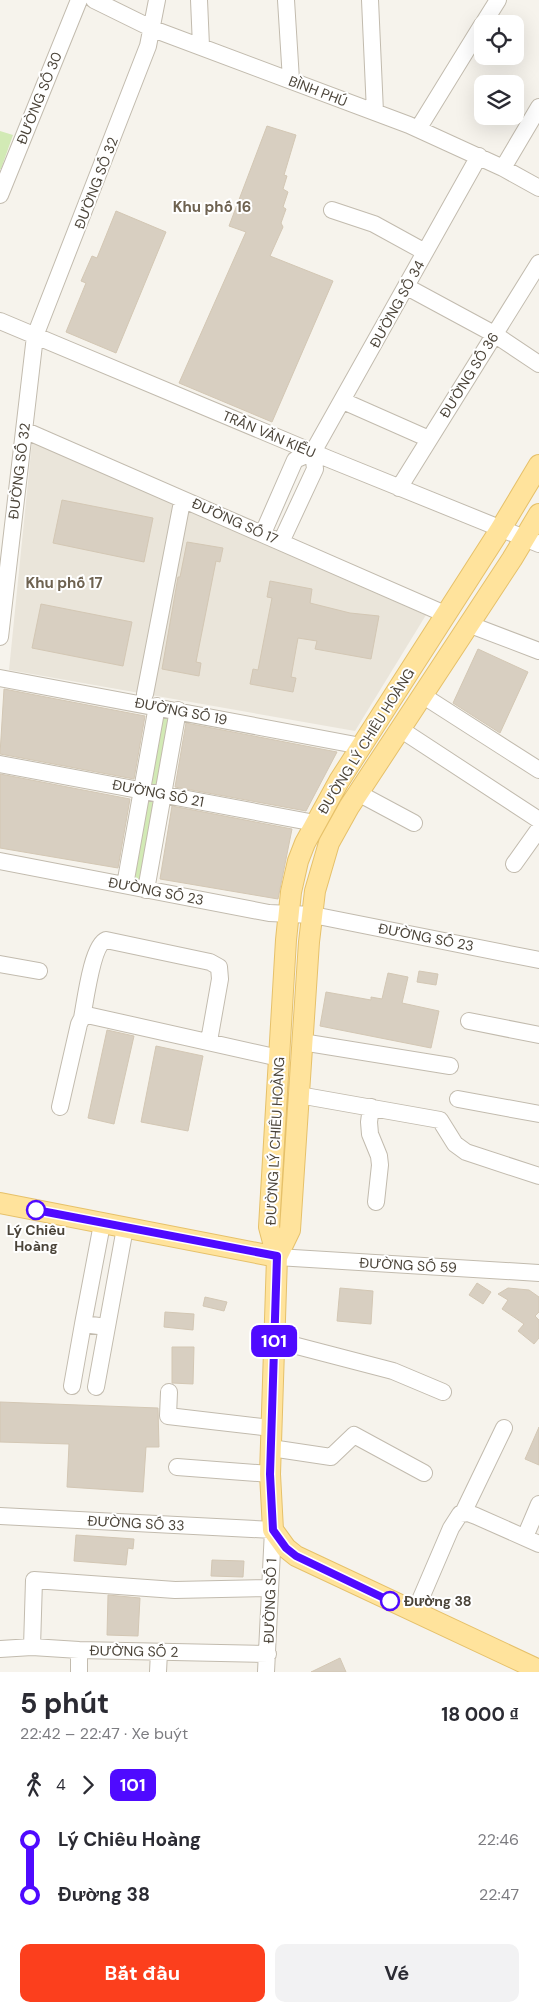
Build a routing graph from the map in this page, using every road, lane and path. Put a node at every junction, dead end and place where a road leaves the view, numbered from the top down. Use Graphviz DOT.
graph roads {
  1 [pos="79,0"];
  2 [pos="94,0"];
  3 [pos="157,0"];
  4 [pos="198,0"];
  5 [pos="286,0"];
  6 [pos="370,0"];
  7 [pos="498,0"];
  8 [pos="489,15"];
  9 [pos="153,29"];
  10 [pos="474,39"];
  11 [pos="201,46"];
  12 [pos="291,80"];
  13 [pos="539,107"];
  14 [pos="375,112"];
  15 [pos="418,129"];
  16 [pos="479,156"];
  17 [pos="503,168"];
  18 [pos="539,188"];
  19 [pos="0,196"];
  20 [pos="332,210"];
  21 [pos="425,252"];
  22 [pos="539,263"];
  23 [pos="407,287"];
  24 [pos="0,321"];
  25 [pos="494,334"];
  26 [pos="35,336"];
  27 [pos="539,364"];
  28 [pos="343,401"];
  29 [pos="24,430"];
  30 [pos="429,439"];
  31 [pos="313,452"];
  32 [pos="539,465"];
  33 [pos="399,488"];
  34 [pos="181,508"];
  35 [pos="539,514"];
  36 [pos="500,530"];
  37 [pos="263,533"];
  38 [pos="6,539"];
  39 [pos="281,542"];
  40 [pos="532,542"];
  41 [pos="4,566"];
  42 [pos="445,614"];
  43 [pos="468,624"];
  44 [pos="0,637"];
  45 [pos="539,651"];
  46 [pos="0,678"];
  47 [pos="145,694"];
  48 [pos="422,696"];
  49 [pos="157,706"];
  50 [pos="178,710"];
  51 [pos="400,729"];
  52 [pos="361,746"];
  53 [pos="0,764"];
  54 [pos="539,770"];
  55 [pos="142,790"];
  56 [pos="358,793"];
  57 [pos="163,794"];
  58 [pos="414,823"];
  59 [pos="315,824"];
  60 [pos="539,828"];
  61 [pos="0,861"];
  62 [pos="514,864"];
  63 [pos="125,886"];
  64 [pos="146,890"];
  65 [pos="289,913"];
  66 [pos="312,915"];
  67 [pos="539,960"];
  68 [pos="0,964"];
  69 [pos="39,971"];
  70 [pos="82,1018"];
  71 [pos="469,1021"];
  72 [pos="539,1035"];
  73 [pos="209,1042"];
  74 [pos="302,1042"];
  75 [pos="279,1058"];
  76 [pos="450,1066"];
  77 [pos="299,1095"];
  78 [pos="458,1099"];
  79 [pos="60,1107"];
  80 [pos="371,1107"];
  81 [pos="539,1114"];
  82 [pos="539,1176"];
  83 [pos="376,1202"];
  84 [pos="0,1203"];
  85 [pos="102,1224"];
  86 [pos="125,1228"];
  87 [pos="277,1256"];
  88 [pos="539,1273"];
  89 [pos="83,1324"];
  90 [pos="107,1327"];
  91 [pos="274,1340"];
  92 [pos="72,1386"];
  93 [pos="96,1387"];
  94 [pos="169,1392"];
  95 [pos="443,1392"];
  96 [pos="271,1428"];
  97 [pos="504,1428"];
  98 [pos="271,1448"];
  99 [pos="177,1467"];
  100 [pos="424,1473"];
  101 [pos="270,1474"];
  102 [pos="539,1504"];
  103 [pos="463,1513"];
  104 [pos="0,1516"];
  105 [pos="273,1530"];
  106 [pos="532,1540"];
  107 [pos="270,1588"];
  108 [pos="415,1612"];
  109 [pos="32,1647"];
  110 [pos="0,1649"];
  111 [pos="79,1650"];
  112 [pos="159,1652"];
  113 [pos="268,1654"];
  114 [pos="539,1670"];
  115 [pos="79,1672"];
  116 [pos="158,1672"];
  117 [pos="266,1672"];
  1 -- 19 [label="street, ĐƯỜNG SỐ 30"];
  2 -- 9 [label="street, BÌNH PHÚ"];
  3 -- 9 [label="street, ĐƯỜNG SỐ 32"];
  4 -- 11 [label="street"];
  5 -- 12 [label="street"];
  6 -- 14 [label="street"];
  7 -- 8 [label="street"];
  9 -- 11 [label="street, BÌNH PHÚ"];
  9 -- 26 [label="street, ĐƯỜNG SỐ 32"];
  10 -- 15 [label="street"];
  11 -- 12 [label="street, BÌNH PHÚ"];
  12 -- 14 [label="street, BÌNH PHÚ"];
  13 -- 17 [label="street"];
  14 -- 15 [label="street, BÌNH PHÚ"];
  15 -- 16 [label="street, BÌNH PHÚ"];
  16 -- 17 [label="street, BÌNH PHÚ"];
  16 -- 21 [label="street, ĐƯỜNG SỐ 34"];
  17 -- 18 [label="street, BÌNH PHÚ"];
  20 -- 21 [label="street"];
  21 -- 23 [label="street, ĐƯỜNG SỐ 34"];
  22 -- 25 [label="street, ĐƯỜNG SỐ 36"];
  23 -- 25 [label="street"];
  23 -- 28 [label="street, ĐƯỜNG SỐ 34"];
  24 -- 26 [label="street, TRẦN VĂN KIỂU"];
  25 -- 27 [label="street"];
  25 -- 30 [label="street, ĐƯỜNG SỐ 36"];
  26 -- 29 [label="street, ĐƯỜNG SỐ 32"];
  26 -- 31 [label="street, TRẦN VĂN KIỂU"];
  28 -- 30 [label="street"];
  28 -- 31 [label="street, ĐƯỜNG SỐ 34"];
  29 -- 37 [label="street, ĐƯỜNG SỐ 17"];
  29 -- 38 [label="street, ĐƯỜNG SỐ 32"];
  30 -- 33 [label="street, ĐƯỜNG SỐ 36"];
  31 -- 33 [label="street, TRẦN VĂN KIỂU"];
  31 -- 37 [label="street, ĐƯỜNG SỐ 34"];
  31 -- 39 [label="street, ĐƯỜNG SỐ 34"];
  32 -- 36 [label="main road, ĐƯỜNG LÝ CHIÊU HOÀNG"];
  33 -- 36 [label="street, TRẦN VĂN KIỂU"];
  34 -- 47 [label="street"];
  35 -- 40 [label="main road, ĐƯỜNG LÝ CHIÊU HOÀNG"];
  36 -- 40 [label="street, TRẦN VĂN KIỂU"];
  36 -- 42 [label="main road, ĐƯỜNG LÝ CHIÊU HOÀNG"];
  37 -- 39 [label="street, ĐƯỜNG SỐ 17"];
  38 -- 41 [label="street, ĐƯỜNG SỐ 32"];
  39 -- 42 [label="street, ĐƯỜNG SỐ 17"];
  40 -- 43 [label="main road, ĐƯỜNG LÝ CHIÊU HOÀNG"];
  41 -- 44 [label="street, ĐƯỜNG SỐ 32"];
  42 -- 52 [label="main road, ĐƯỜNG LÝ CHIÊU HOÀNG"];
  43 -- 45 [label="street"];
  43 -- 48 [label="main road, ĐƯỜNG LÝ CHIÊU HOÀNG"];
  46 -- 49 [label="street, ĐƯỜNG SỐ 19"];
  48 -- 51 [label="main road, ĐƯỜNG LÝ CHIÊU HOÀNG"];
  48 -- 54 [label="street"];
  49 -- 50 [label="street, ĐƯỜNG SỐ 19"];
  49 -- 55 [label="street"];
  50 -- 52 [label="street, ĐƯỜNG SỐ 19"];
  50 -- 57 [label="street"];
  51 -- 56 [label="main road, ĐƯỜNG LÝ CHIÊU HOÀNG"];
  51 -- 60 [label="street"];
  52 -- 59 [label="main road, ĐƯỜNG LÝ CHIÊU HOÀNG"];
  53 -- 55 [label="street, ĐƯỜNG SỐ 21"];
  55 -- 57 [label="street, ĐƯỜNG SỐ 21"];
  55 -- 63 [label="street"];
  56 -- 58 [label="street"];
  56 -- 66 [label="main road, ĐƯỜNG LÝ CHIÊU HOÀNG"];
  57 -- 59 [label="street, ĐƯỜNG SỐ 21"];
  57 -- 64 [label="street"];
  59 -- 65 [label="main road, ĐƯỜNG LÝ CHIÊU HOÀNG"];
  60 -- 62 [label="street"];
  61 -- 63 [label="street, ĐƯỜNG SỐ 23"];
  63 -- 64 [label="street, ĐƯỜNG SỐ 23"];
  64 -- 65 [label="street, ĐƯỜNG SỐ 23"];
  65 -- 66 [label="street, ĐƯỜNG SỐ 23"];
  65 -- 75 [label="main road, ĐƯỜNG LÝ CHIÊU HOÀNG"];
  66 -- 67 [label="street, ĐƯỜNG SỐ 23"];
  66 -- 74 [label="main road, ĐƯỜNG LÝ CHIÊU HOÀNG"];
  68 -- 69 [label="street"];
  70 -- 73 [label="street"];
  70 -- 73 [label="street"];
  70 -- 79 [label="street"];
  71 -- 72 [label="street"];
  73 -- 75 [label="street"];
  74 -- 76 [label="street"];
  74 -- 77 [label="main road, ĐƯỜNG LÝ CHIÊU HOÀNG"];
  75 -- 87 [label="main road, ĐƯỜNG LÝ CHIÊU HOÀNG"];
  77 -- 80 [label="street"];
  77 -- 87 [label="main road, ĐƯỜNG LÝ CHIÊU HOÀNG"];
  78 -- 81 [label="street"];
  80 -- 82 [label="street"];
  80 -- 83 [label="street"];
  84 -- 85 [label="main road"];
  85 -- 86 [label="main road"];
  85 -- 89 [label="street"];
  86 -- 87 [label="main road"];
  86 -- 90 [label="street"];
  87 -- 88 [label="street, ĐƯỜNG SỐ 59"];
  87 -- 91 [label="main road"];
  89 -- 90 [label="street"];
  89 -- 92 [label="street"];
  90 -- 93 [label="street"];
  91 -- 95 [label="street"];
  91 -- 96 [label="main road"];
  94 -- 96 [label="street"];
  96 -- 98 [label="main road"];
  97 -- 103 [label="street"];
  98 -- 100 [label="street"];
  98 -- 101 [label="main road"];
  99 -- 101 [label="street"];
  101 -- 105 [label="main road"];
  102 -- 106 [label="street"];
  103 -- 106 [label="street"];
  103 -- 108 [label="street"];
  104 -- 105 [label="street, ĐƯỜNG SỐ 33"];
  105 -- 107 [label="street, ĐƯỜNG SỐ 1"];
  105 -- 108 [label="main road"];
  107 -- 109 [label="street"];
  107 -- 113 [label="street, ĐƯỜNG SỐ 1"];
  108 -- 114 [label="main road"];
  109 -- 110 [label="street, ĐƯỜNG SỐ 2"];
  109 -- 111 [label="street, ĐƯỜNG SỐ 2"];
  111 -- 112 [label="street, ĐƯỜNG SỐ 2"];
  111 -- 115 [label="street"];
  112 -- 113 [label="street, ĐƯỜNG SỐ 2"];
  112 -- 116 [label="street"];
  113 -- 117 [label="street, ĐƯỜNG SỐ 1"];
}
